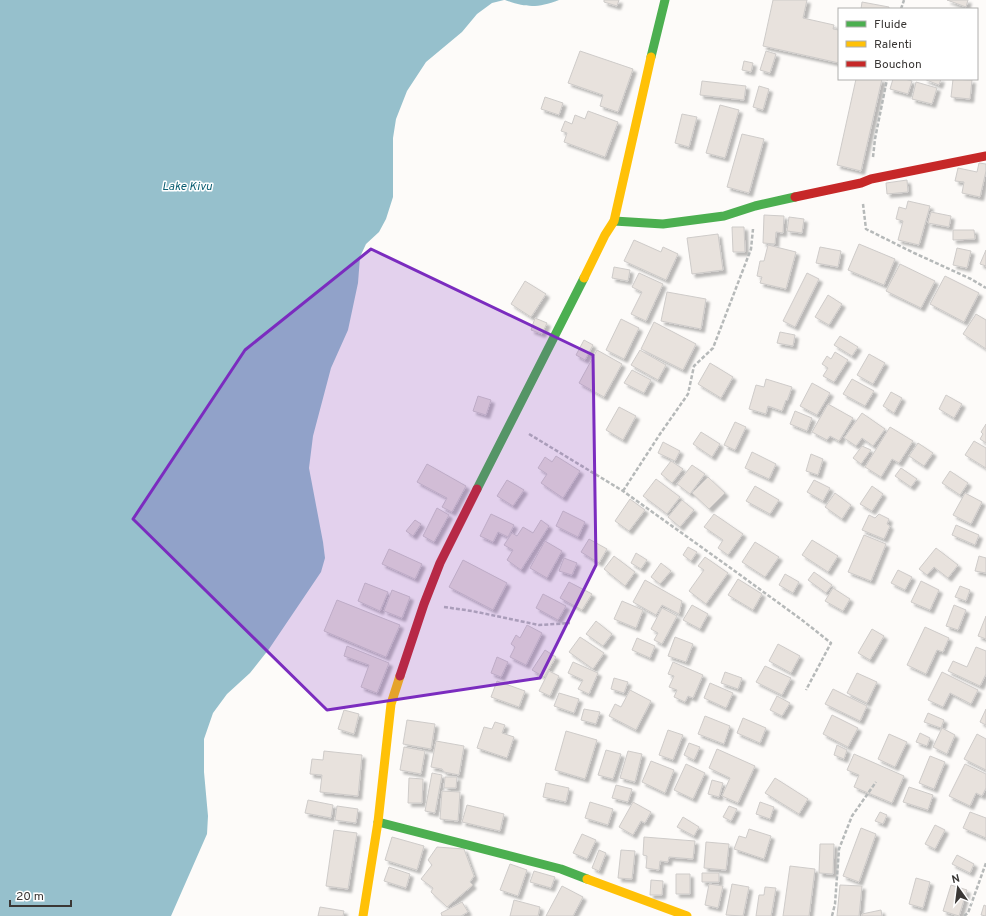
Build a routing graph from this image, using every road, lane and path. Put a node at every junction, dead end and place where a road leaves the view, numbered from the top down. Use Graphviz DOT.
graph roads {
  1 [pos="665,0"];
  2 [pos="887,80"];
  3 [pos="986,156"];
  4 [pos="871,179"];
  5 [pos="861,184"];
  6 [pos="755,206"];
  7 [pos="614,221"];
  8 [pos="986,288"];
  9 [pos="511,423"];
  10 [pos="623,491"];
  11 [pos="424,604"];
  12 [pos="570,624"];
  13 [pos="806,690"];
  14 [pos="876,782"];
  15 [pos="378,822"];
  16 [pos="986,864"];
  17 [pos="363,916"];
  18 [pos="687,916"];
  19 [pos="832,916"];
  20 [pos="964,916"];
  1 -- 7 [label="street"];
  2 -- 4 [label="path"];
  3 -- 4 [label="street"];
  4 -- 5 [label="street"];
  5 -- 6 [label="street"];
  5 -- 8 [label="path"];
  6 -- 7 [label="street"];
  6 -- 10 [label="path"];
  7 -- 9 [label="street"];
  9 -- 10 [label="path"];
  9 -- 11 [label="street"];
  10 -- 13 [label="path"];
  11 -- 12 [label="path"];
  11 -- 15 [label="street"];
  14 -- 19 [label="path"];
  15 -- 17 [label="street"];
  15 -- 18 [label="street"];
  16 -- 20 [label="path"];
}
